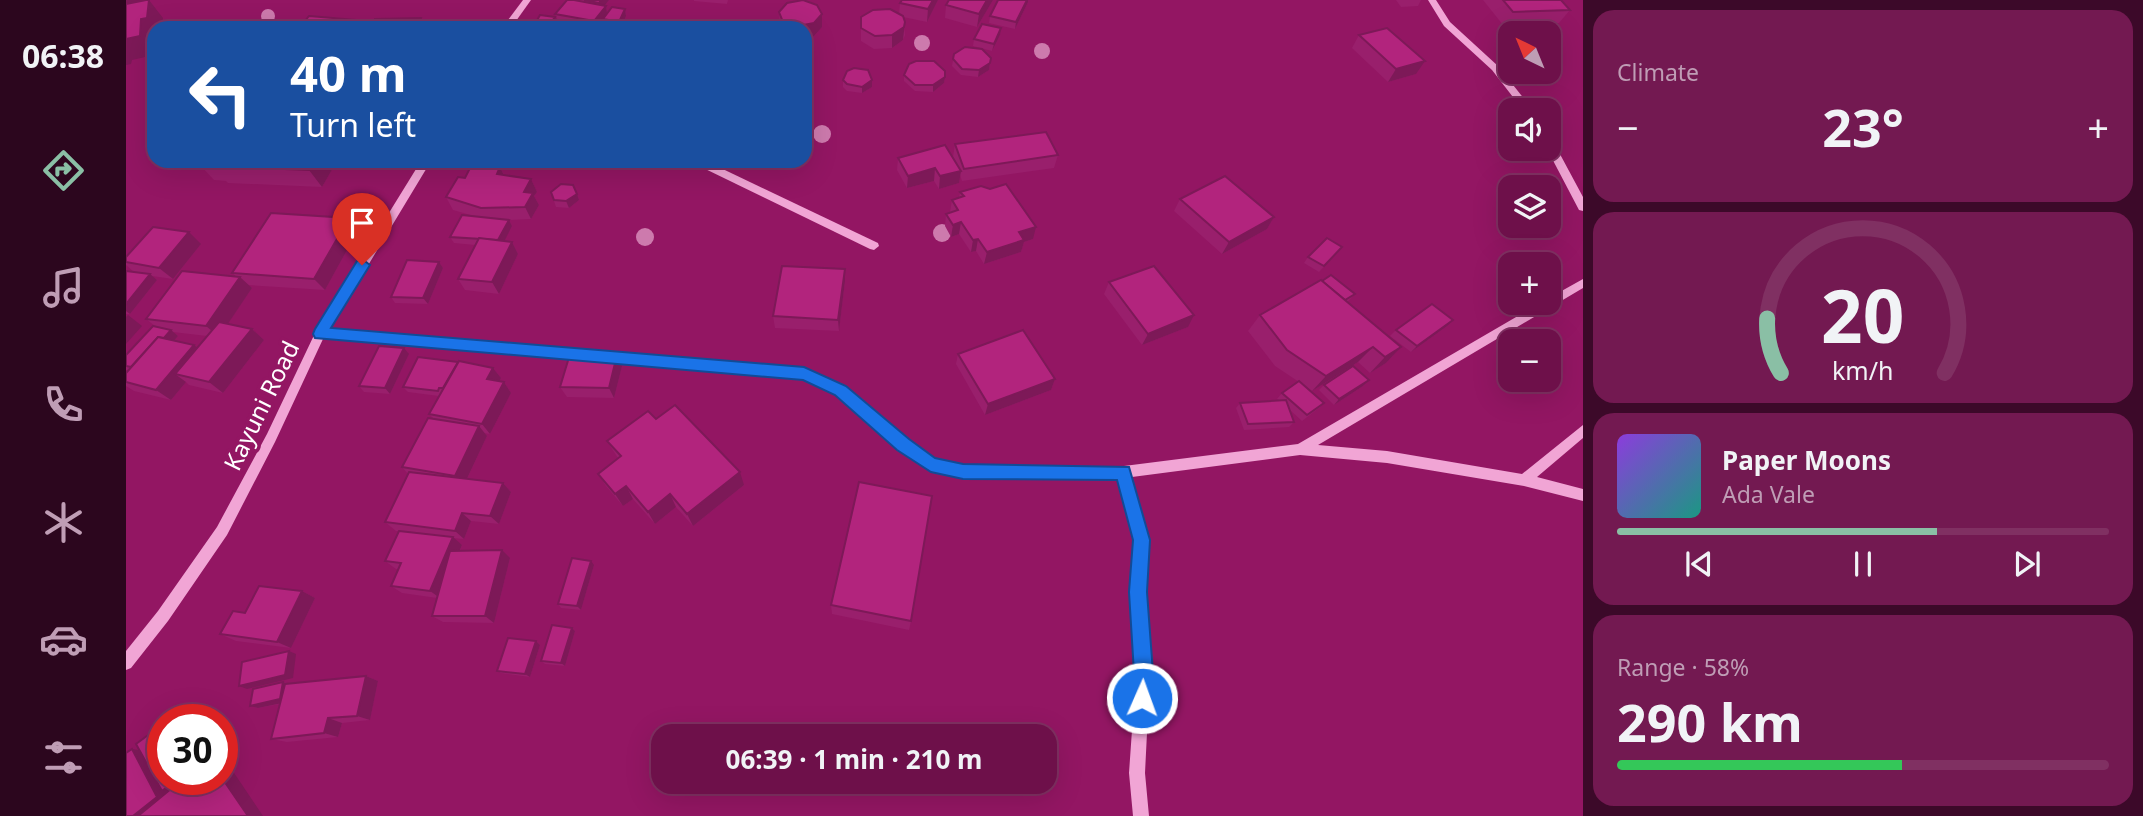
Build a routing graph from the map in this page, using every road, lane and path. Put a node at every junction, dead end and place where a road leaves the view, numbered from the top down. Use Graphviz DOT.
graph roads {
  1 [pos="527,0"];
  2 [pos="1432,0"];
  3 [pos="511,21"];
  4 [pos="1519,98"];
  5 [pos="1559,161"];
  6 [pos="422,168"];
  7 [pos="712,168"];
  8 [pos="1583,207"];
  9 [pos="874,246"];
  10 [pos="1583,283"];
  11 [pos="320,334"];
  12 [pos="1583,430"];
  13 [pos="1300,449"];
  14 [pos="1124,472"];
  15 [pos="1524,480"];
  16 [pos="1583,495"];
  17 [pos="126,663"];
  18 [pos="1141,816"];
  1 -- 3 [label="street"];
  2 -- 4 [label="street"];
  5 -- 8 [label="street"];
  6 -- 11 [label="street, Kayuni Road"];
  7 -- 9 [label="street"];
  10 -- 13 [label="street"];
  11 -- 14 [label="street"];
  11 -- 17 [label="street, Kayuni Road"];
  12 -- 15 [label="street"];
  13 -- 14 [label="street"];
  13 -- 15 [label="street"];
  14 -- 18 [label="street"];
  15 -- 16 [label="street"];
}
